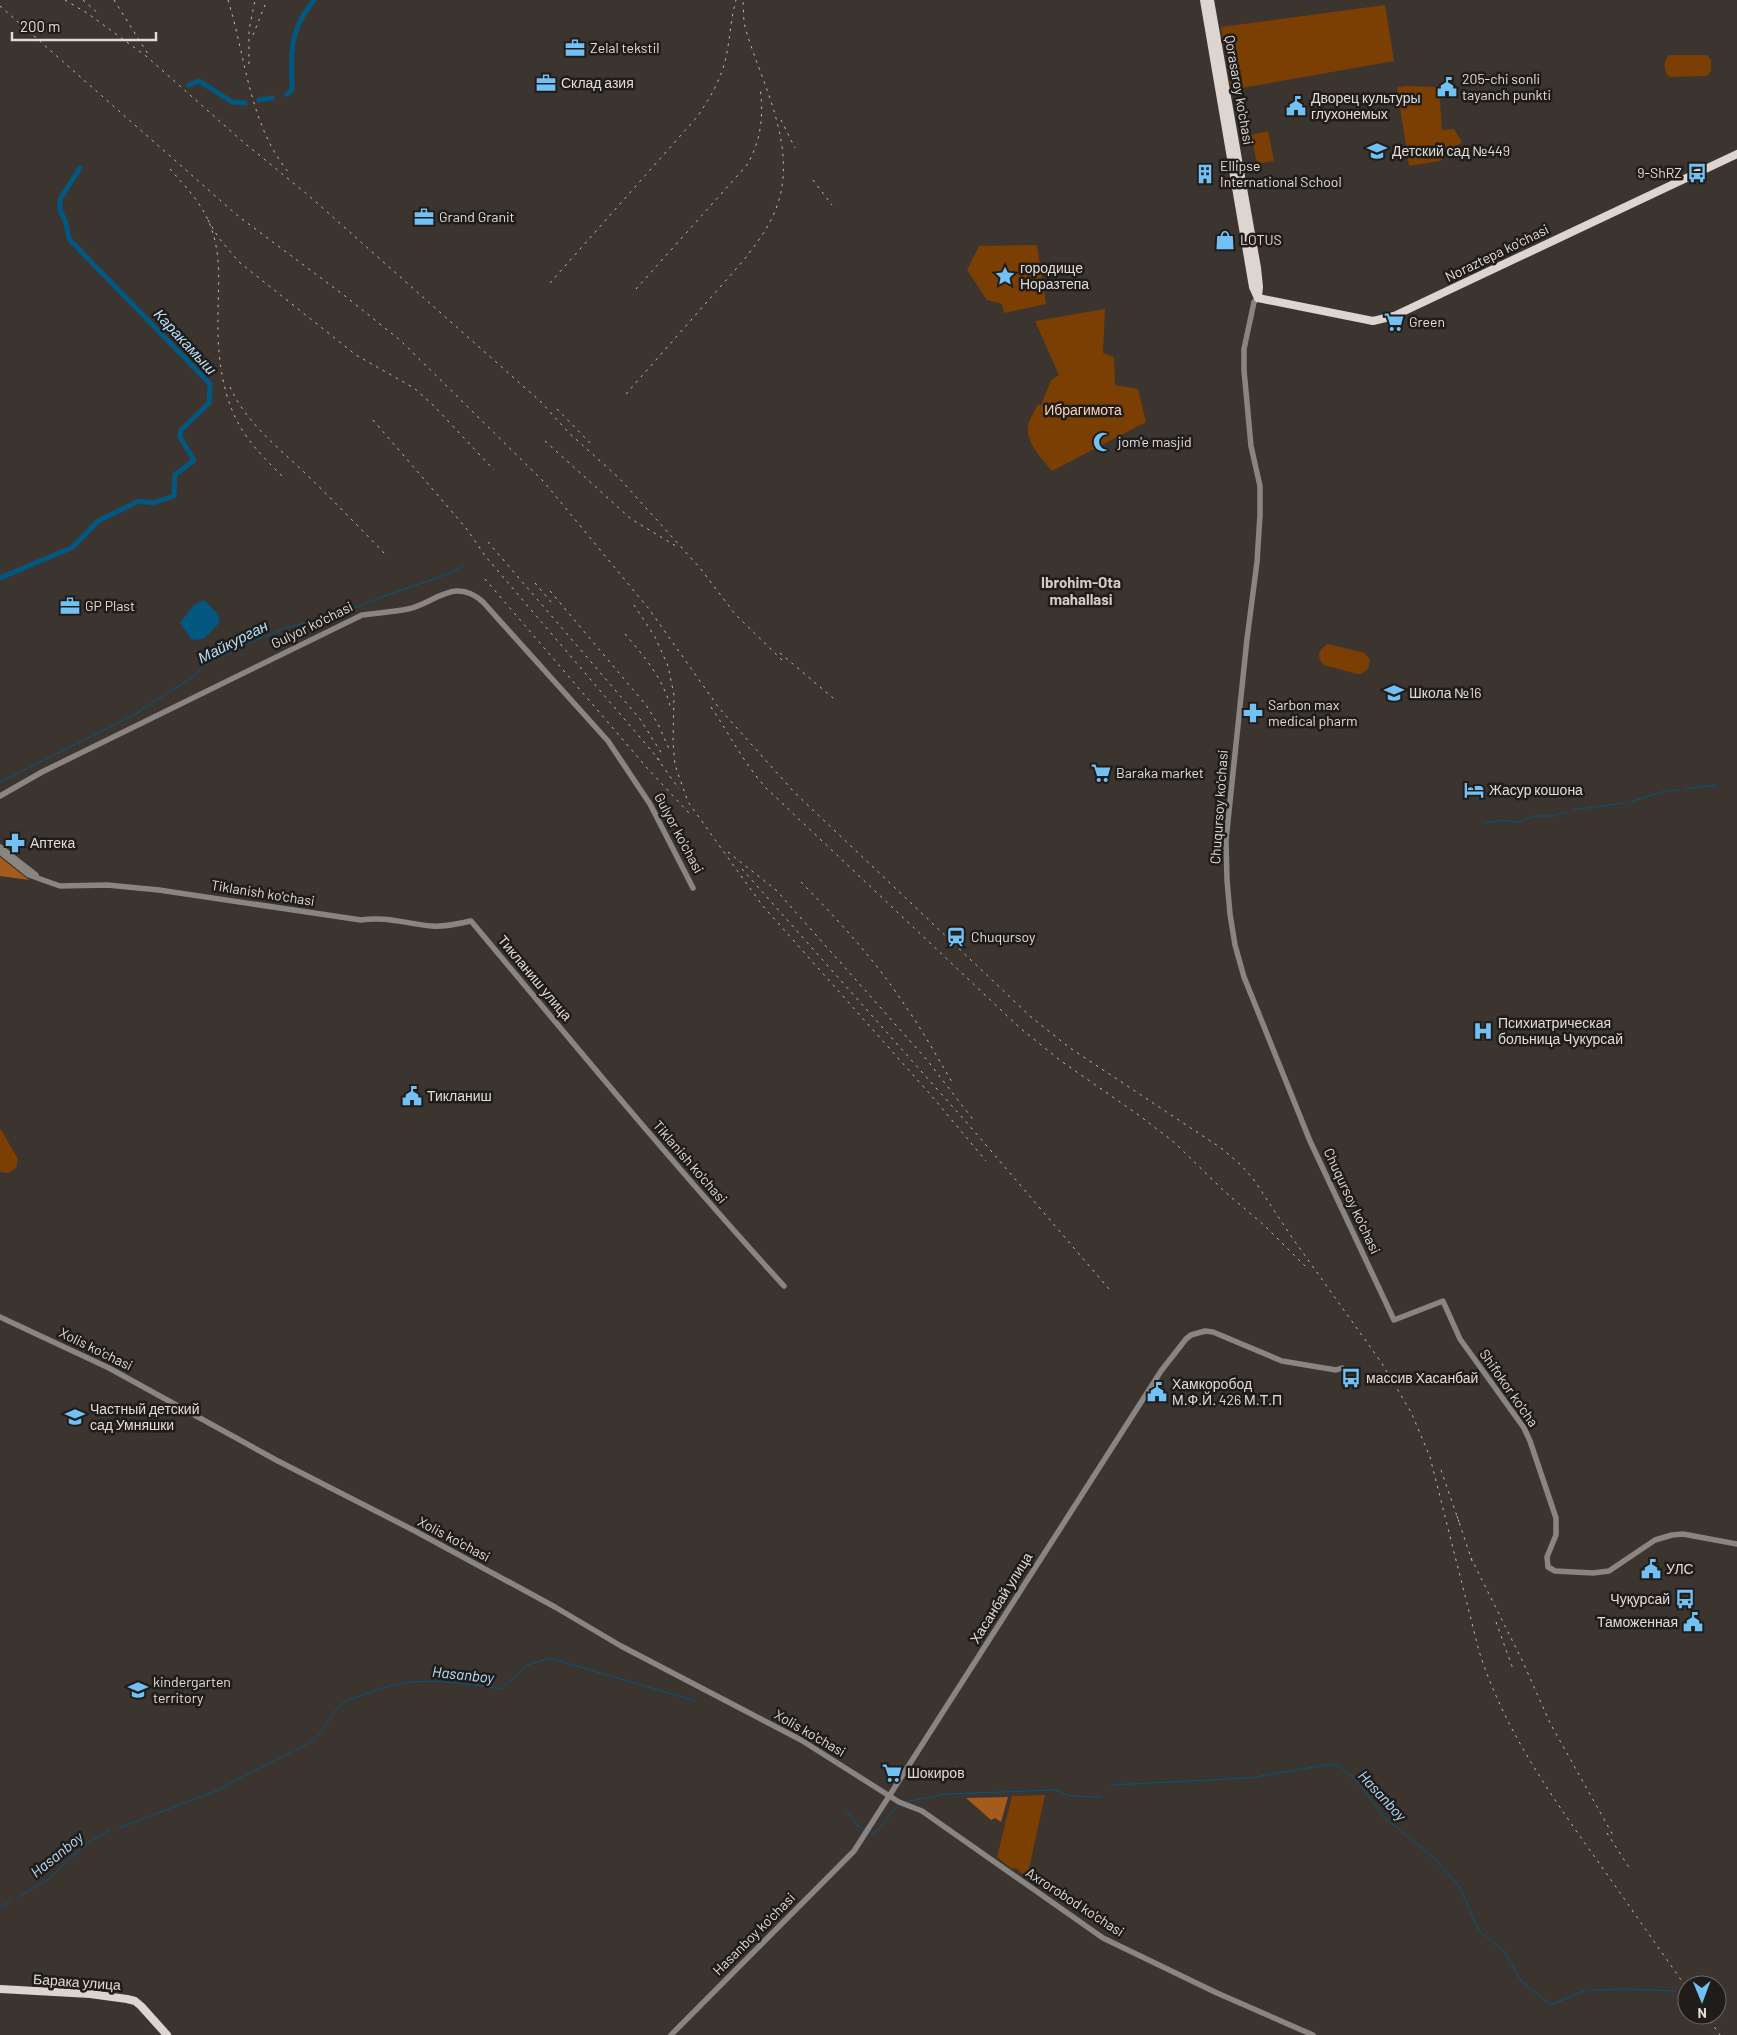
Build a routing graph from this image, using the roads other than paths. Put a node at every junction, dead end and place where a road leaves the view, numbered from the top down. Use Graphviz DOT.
graph roads {
  1 [pos="1204,0"];
  2 [pos="1210,0"];
  3 [pos="1737,154"];
  4 [pos="1258,298"];
  5 [pos="0,796"];
  6 [pos="0,847"];
  7 [pos="0,852"];
  8 [pos="44,881"];
  9 [pos="694,888"];
  10 [pos="471,921"];
  11 [pos="580,1050"];
  12 [pos="784,1286"];
  13 [pos="1443,1300"];
  14 [pos="0,1317"];
  15 [pos="1342,1368"];
  16 [pos="1737,1544"];
  17 [pos="889,1796"];
  18 [pos="863,1838"];
  19 [pos="0,1989"];
  20 [pos="167,2035"];
  21 [pos="671,2035"];
  22 [pos="1313,2035"];
  1 -- 4 [label="main road, Qorasaroy ko'chasi"];
  2 -- 4 [label="main road, Qorasaroy ko'chasi"];
  3 -- 4 [label="main road, Noraztepa ko'chasi"];
  4 -- 13 [label="street, Chuqursoy ko'chasi"];
  5 -- 9 [label="street, Gulyor ko'chasi"];
  6 -- 8 [label="street"];
  7 -- 8 [label="street"];
  8 -- 10 [label="street, Tiklanish ko'chasi"];
  10 -- 11 [label="street, Тикланиш улица"];
  11 -- 12 [label="street, Tiklanish ko'chasi"];
  13 -- 16 [label="street, Shifokor ko'cha"];
  14 -- 17 [label="street, Xolis ko'chasi"];
  15 -- 17 [label="street, Хасанбай улица"];
  17 -- 18 [label="street, Хасанбай улица"];
  17 -- 22 [label="street, Axrorobod ko'chasi"];
  18 -- 21 [label="street, Hasanboy ko'chasi"];
  19 -- 20 [label="main road, Барака улица"];
}
